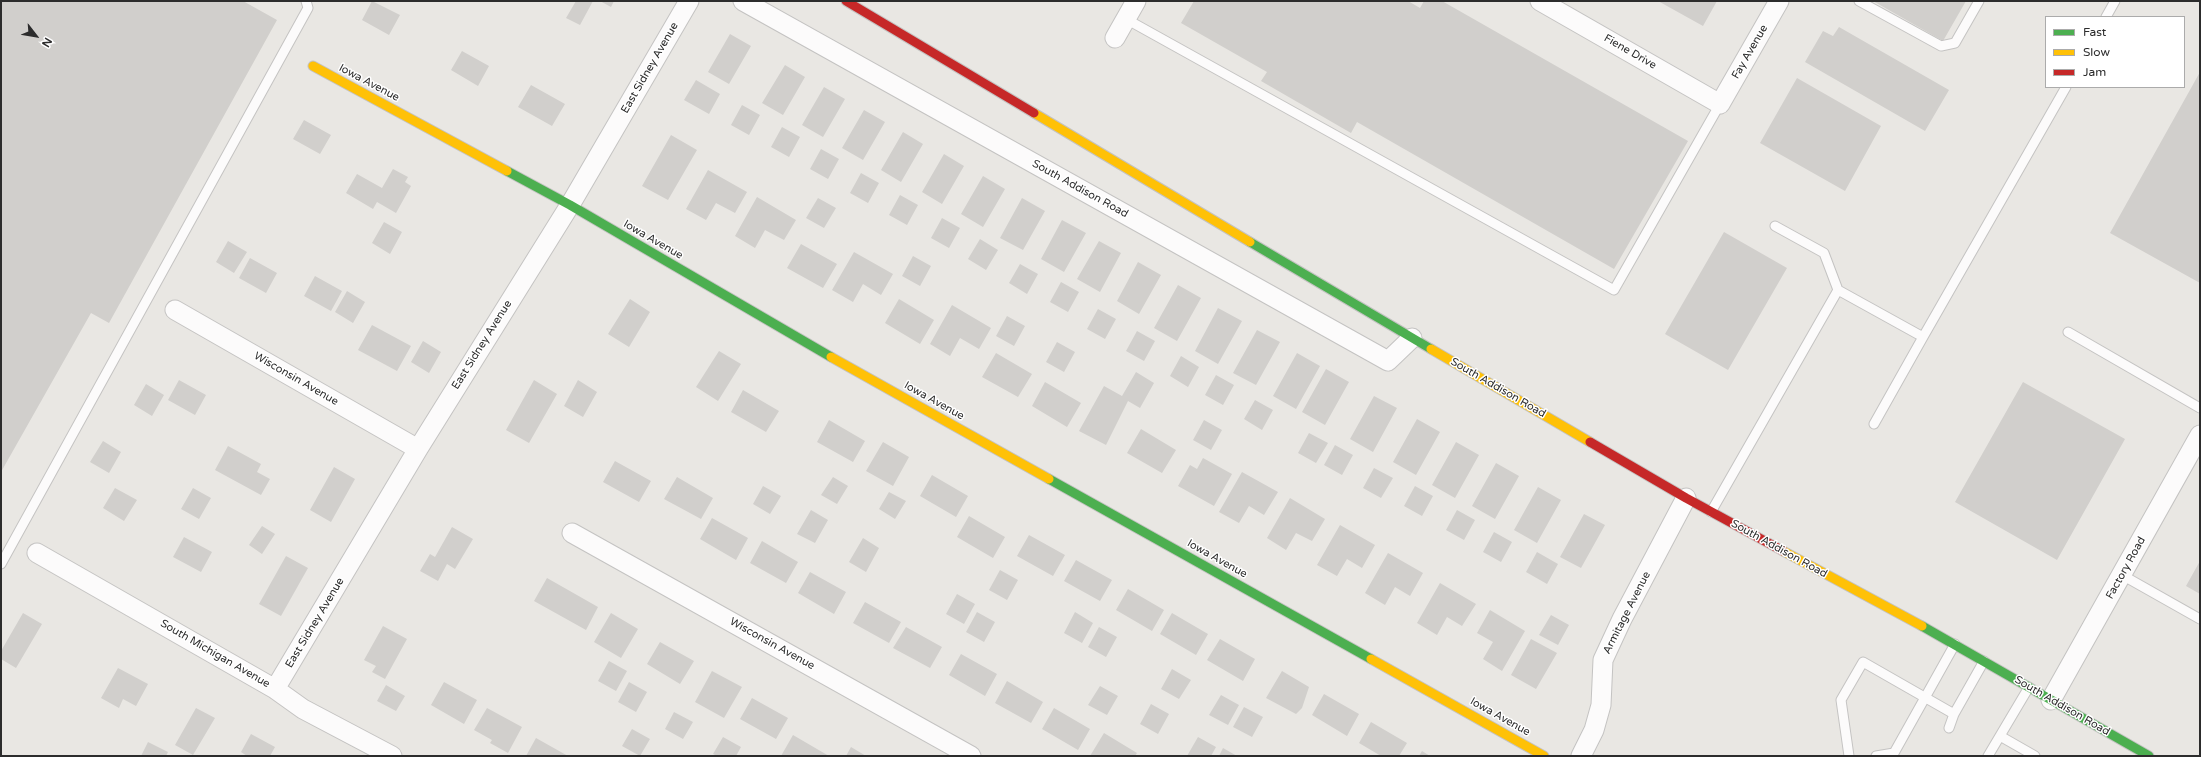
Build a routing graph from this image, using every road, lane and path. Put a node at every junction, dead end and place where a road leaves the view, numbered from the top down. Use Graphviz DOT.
graph roads {
  1 [pos="306,1"];
  2 [pos="689,1"];
  3 [pos="743,1"];
  4 [pos="846,1"];
  5 [pos="1136,1"];
  6 [pos="1779,1"];
  7 [pos="1860,1"];
  8 [pos="1978,1"];
  9 [pos="2115,1"];
  10 [pos="1550,3"];
  11 [pos="2107,16"];
  12 [pos="1126,19"];
  13 [pos="1115,38"];
  14 [pos="313,66"];
  15 [pos="2065,88"];
  16 [pos="1720,104"];
  17 [pos="570,205"];
  18 [pos="1775,226"];
  19 [pos="1838,290"];
  20 [pos="175,310"];
  21 [pos="2068,332"];
  22 [pos="1923,337"];
  23 [pos="1412,338"];
  24 [pos="2200,408"];
  25 [pos="1874,424"];
  26 [pos="2200,435"];
  27 [pos="418,449"];
  28 [pos="1686,498"];
  29 [pos="1711,512"];
  30 [pos="572,533"];
  31 [pos="37,553"];
  32 [pos="1,564"];
  33 [pos="2122,575"];
  34 [pos="2200,619"];
  35 [pos="1955,644"];
  36 [pos="1984,661"];
  37 [pos="2029,687"];
  38 [pos="275,689"];
  39 [pos="1925,697"];
  40 [pos="2051,700"];
  41 [pos="1954,714"];
  42 [pos="1949,728"];
  43 [pos="2000,736"];
  44 [pos="2141,754"];
  45 [pos="392,756"];
  46 [pos="971,756"];
  47 [pos="1544,756"];
  48 [pos="1581,756"];
  49 [pos="1849,756"];
  50 [pos="1876,756"];
  51 [pos="1988,756"];
  52 [pos="2035,756"];
  1 -- 32 [label="lane"];
  2 -- 17 [label="street, East Sidney Avenue"];
  3 -- 23 [label="street, South Addison Road"];
  4 -- 23 [label="street, South Addison Road"];
  5 -- 12 [label="street"];
  6 -- 16 [label="street, Fay Avenue"];
  7 -- 8 [label="lane"];
  9 -- 11 [label="lane"];
  10 -- 16 [label="street, Fiene Drive"];
  12 -- 13 [label="street"];
  12 -- 16 [label="lane"];
  14 -- 17 [label="street, Iowa Avenue"];
  15 -- 22 [label="lane"];
  17 -- 27 [label="street, East Sidney Avenue"];
  17 -- 47 [label="street, Iowa Avenue"];
  18 -- 19 [label="lane"];
  19 -- 22 [label="lane"];
  19 -- 29 [label="lane"];
  20 -- 27 [label="street, Wisconsin Avenue"];
  21 -- 24 [label="lane"];
  22 -- 25 [label="lane"];
  23 -- 28 [label="street, South Addison Road"];
  26 -- 33 [label="street, Factory Road"];
  27 -- 38 [label="street, East Sidney Avenue"];
  28 -- 29 [label="street, South Addison Road"];
  28 -- 48 [label="street, Armitage Avenue"];
  29 -- 35 [label="street, South Addison Road"];
  30 -- 46 [label="street, Wisconsin Avenue"];
  31 -- 38 [label="street, South Michigan Avenue"];
  33 -- 34 [label="lane"];
  33 -- 40 [label="street, Factory Road"];
  35 -- 36 [label="street, South Addison Road"];
  35 -- 39 [label="lane"];
  36 -- 37 [label="street, South Addison Road"];
  36 -- 41 [label="lane"];
  37 -- 40 [label="street, South Addison Road"];
  37 -- 43 [label="lane"];
  38 -- 45 [label="street, South Michigan Avenue"];
  39 -- 41 [label="lane"];
  39 -- 49 [label="lane"];
  39 -- 50 [label="lane"];
  40 -- 44 [label="street, South Addison Road"];
  41 -- 42 [label="lane"];
  43 -- 51 [label="lane"];
  43 -- 52 [label="lane"];
}
